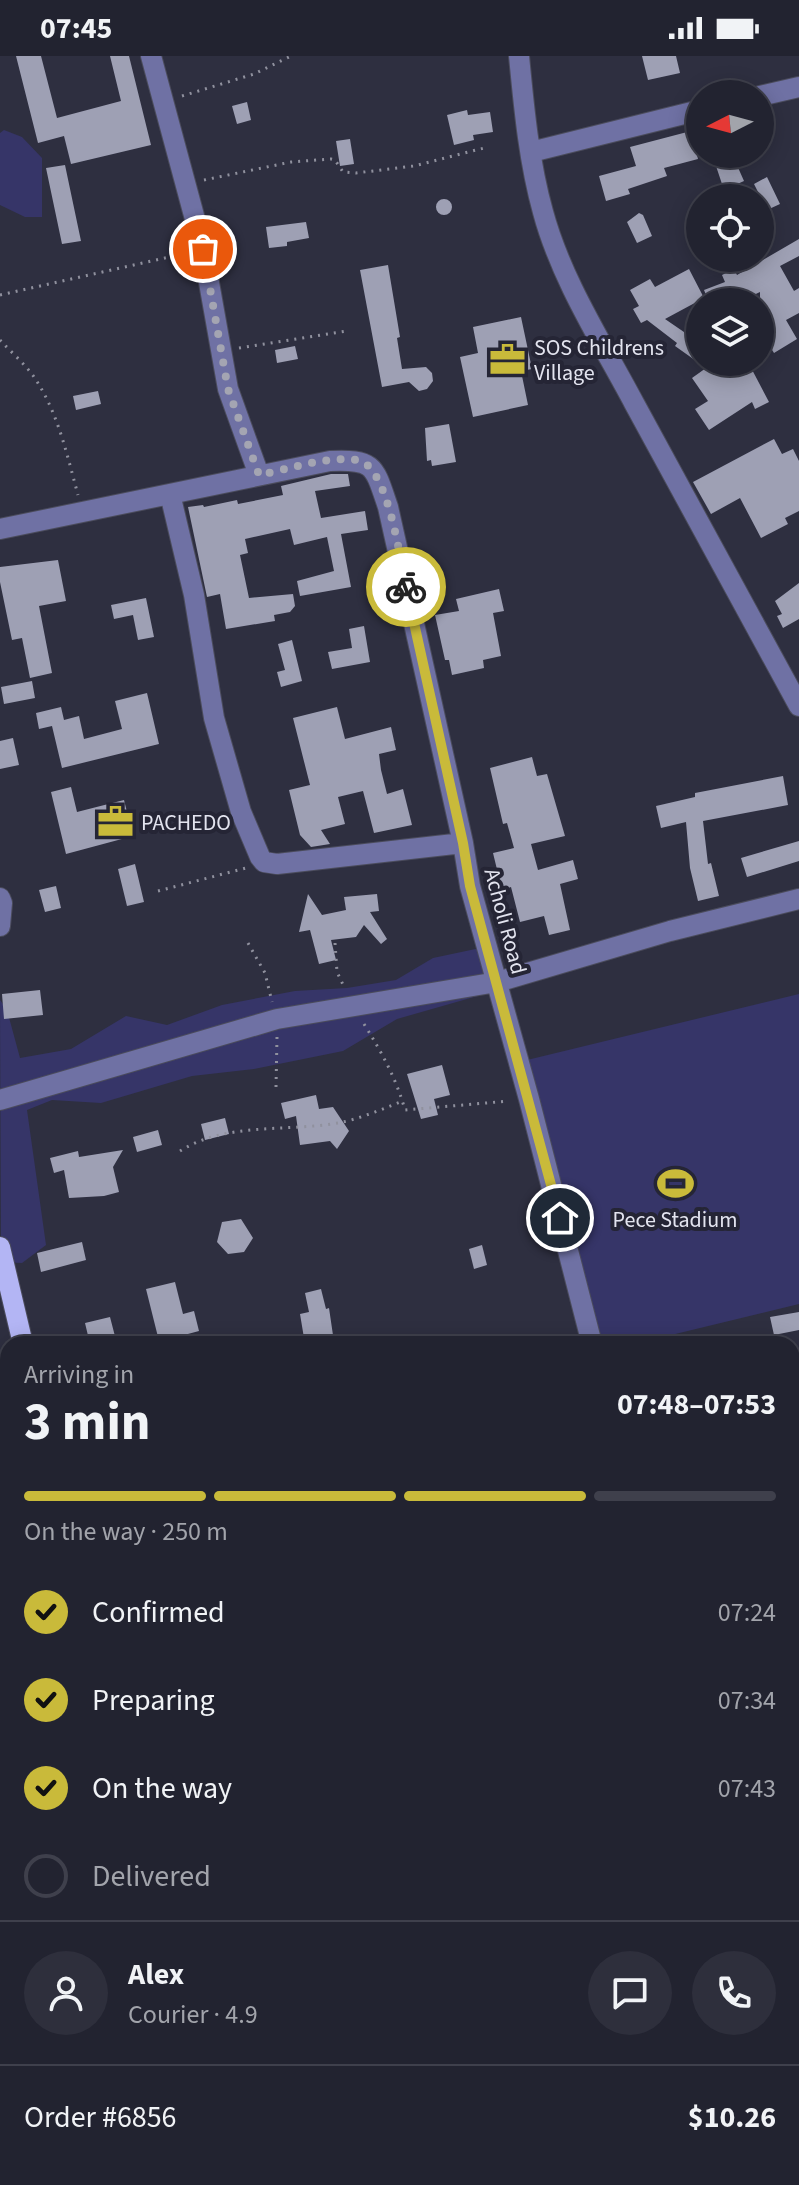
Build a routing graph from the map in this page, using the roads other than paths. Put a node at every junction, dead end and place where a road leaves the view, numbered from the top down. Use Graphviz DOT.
graph roads {
  1 [pos="151,56"];
  2 [pos="519,56"];
  3 [pos="799,87"];
  4 [pos="774,93"];
  5 [pos="686,113"];
  6 [pos="531,152"];
  7 [pos="259,475"];
  8 [pos="170,494"];
  9 [pos="0,529"];
  10 [pos="799,706"];
  11 [pos="463,843"];
  12 [pos="0,898"];
  13 [pos="799,899"];
  14 [pos="0,926"];
  15 [pos="497,982"];
  16 [pos="0,1100"];
  17 [pos="0,1247"];
  18 [pos="21,1336"];
  19 [pos="590,1336"];
  1 -- 7 [label="street"];
  2 -- 6 [label="street"];
  3 -- 4 [label="street"];
  5 -- 6 [label="street"];
  6 -- 10 [label="street"];
  7 -- 8 [label="street, Acholi Road"];
  7 -- 11 [label="street, Acholi Road"];
  8 -- 9 [label="street, Acholi Road"];
  8 -- 11 [label="street"];
  11 -- 15 [label="street, Acholi Road"];
  12 -- 14 [label="street"];
  13 -- 15 [label="street"];
  15 -- 16 [label="street"];
  15 -- 19 [label="street, Acholi Road"];
  17 -- 18 [label="main road"];
}
